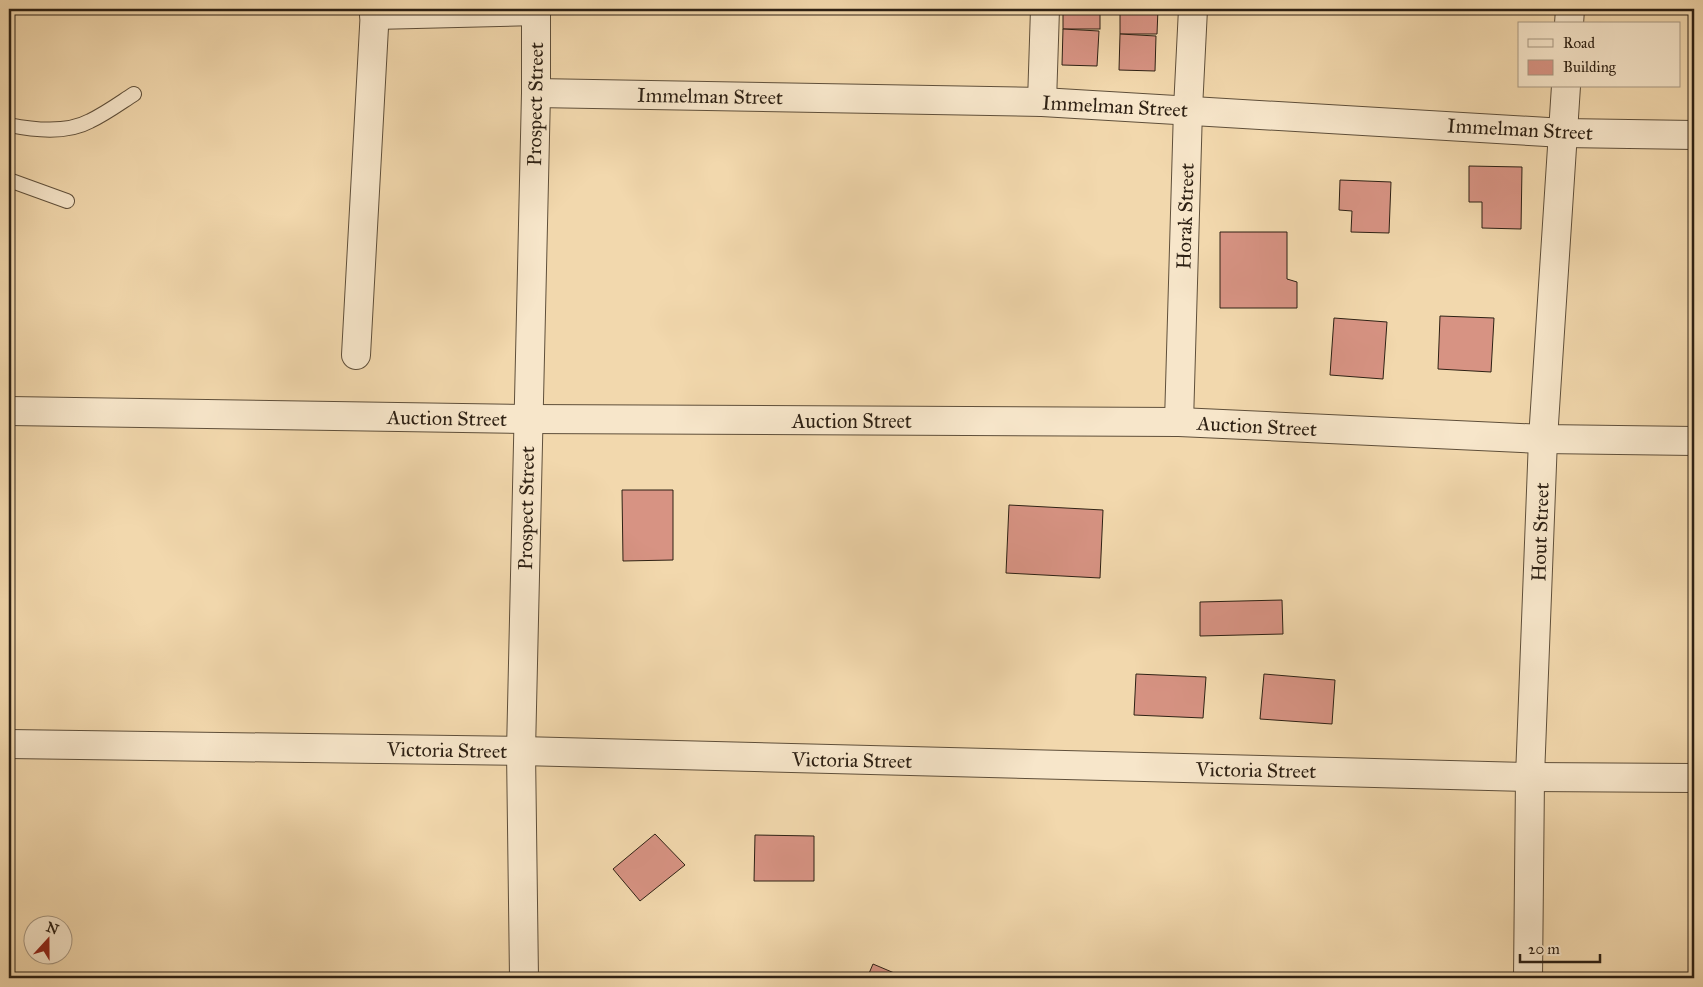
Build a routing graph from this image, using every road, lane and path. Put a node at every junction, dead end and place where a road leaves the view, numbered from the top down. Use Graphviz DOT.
graph roads {
  1 [pos="1045,9"];
  2 [pos="1193,9"];
  3 [pos="1570,9"];
  4 [pos="536,10"];
  5 [pos="375,12"];
  6 [pos="1569,22"];
  7 [pos="1566,88"];
  8 [pos="536,93"];
  9 [pos="134,94"];
  10 [pos="1042,102"];
  11 [pos="1188,110"];
  12 [pos="9,125"];
  13 [pos="1564,132"];
  14 [pos="1694,135"];
  15 [pos="9,180"];
  16 [pos="67,201"];
  17 [pos="356,355"];
  18 [pos="9,410"];
  19 [pos="527,419"];
  20 [pos="1179,422"];
  21 [pos="1543,439"];
  22 [pos="1694,441"];
  23 [pos="9,744"];
  24 [pos="521,751"];
  25 [pos="1530,777"];
  26 [pos="1694,778"];
  27 [pos="524,978"];
  28 [pos="1528,978"];
  1 -- 10 [label="street"];
  2 -- 11 [label="street, Horak Street"];
  3 -- 6 [label="street"];
  4 -- 5 [label="street"];
  4 -- 8 [label="street, Prospect Street"];
  5 -- 17 [label="street"];
  7 -- 13 [label="street, Hout Street"];
  8 -- 10 [label="street, Immelman Street"];
  8 -- 19 [label="street, Prospect Street"];
  9 -- 12 [label="lane"];
  10 -- 11 [label="street, Immelman Street"];
  11 -- 13 [label="street, Immelman Street"];
  11 -- 20 [label="street, Horak Street"];
  13 -- 14 [label="street, Immelman Street"];
  13 -- 21 [label="street, Hout Street"];
  15 -- 16 [label="lane"];
  18 -- 19 [label="street, Auction Street"];
  19 -- 20 [label="street, Auction Street"];
  19 -- 24 [label="street, Prospect Street"];
  20 -- 21 [label="street, Auction Street"];
  21 -- 22 [label="street, Auction Street"];
  21 -- 25 [label="street, Hout Street"];
  23 -- 24 [label="street, Victoria Street"];
  24 -- 25 [label="street, Victoria Street"];
  24 -- 27 [label="street, Prospect Street"];
  25 -- 26 [label="street, Victoria Street"];
  25 -- 28 [label="street, Hout Street"];
}
